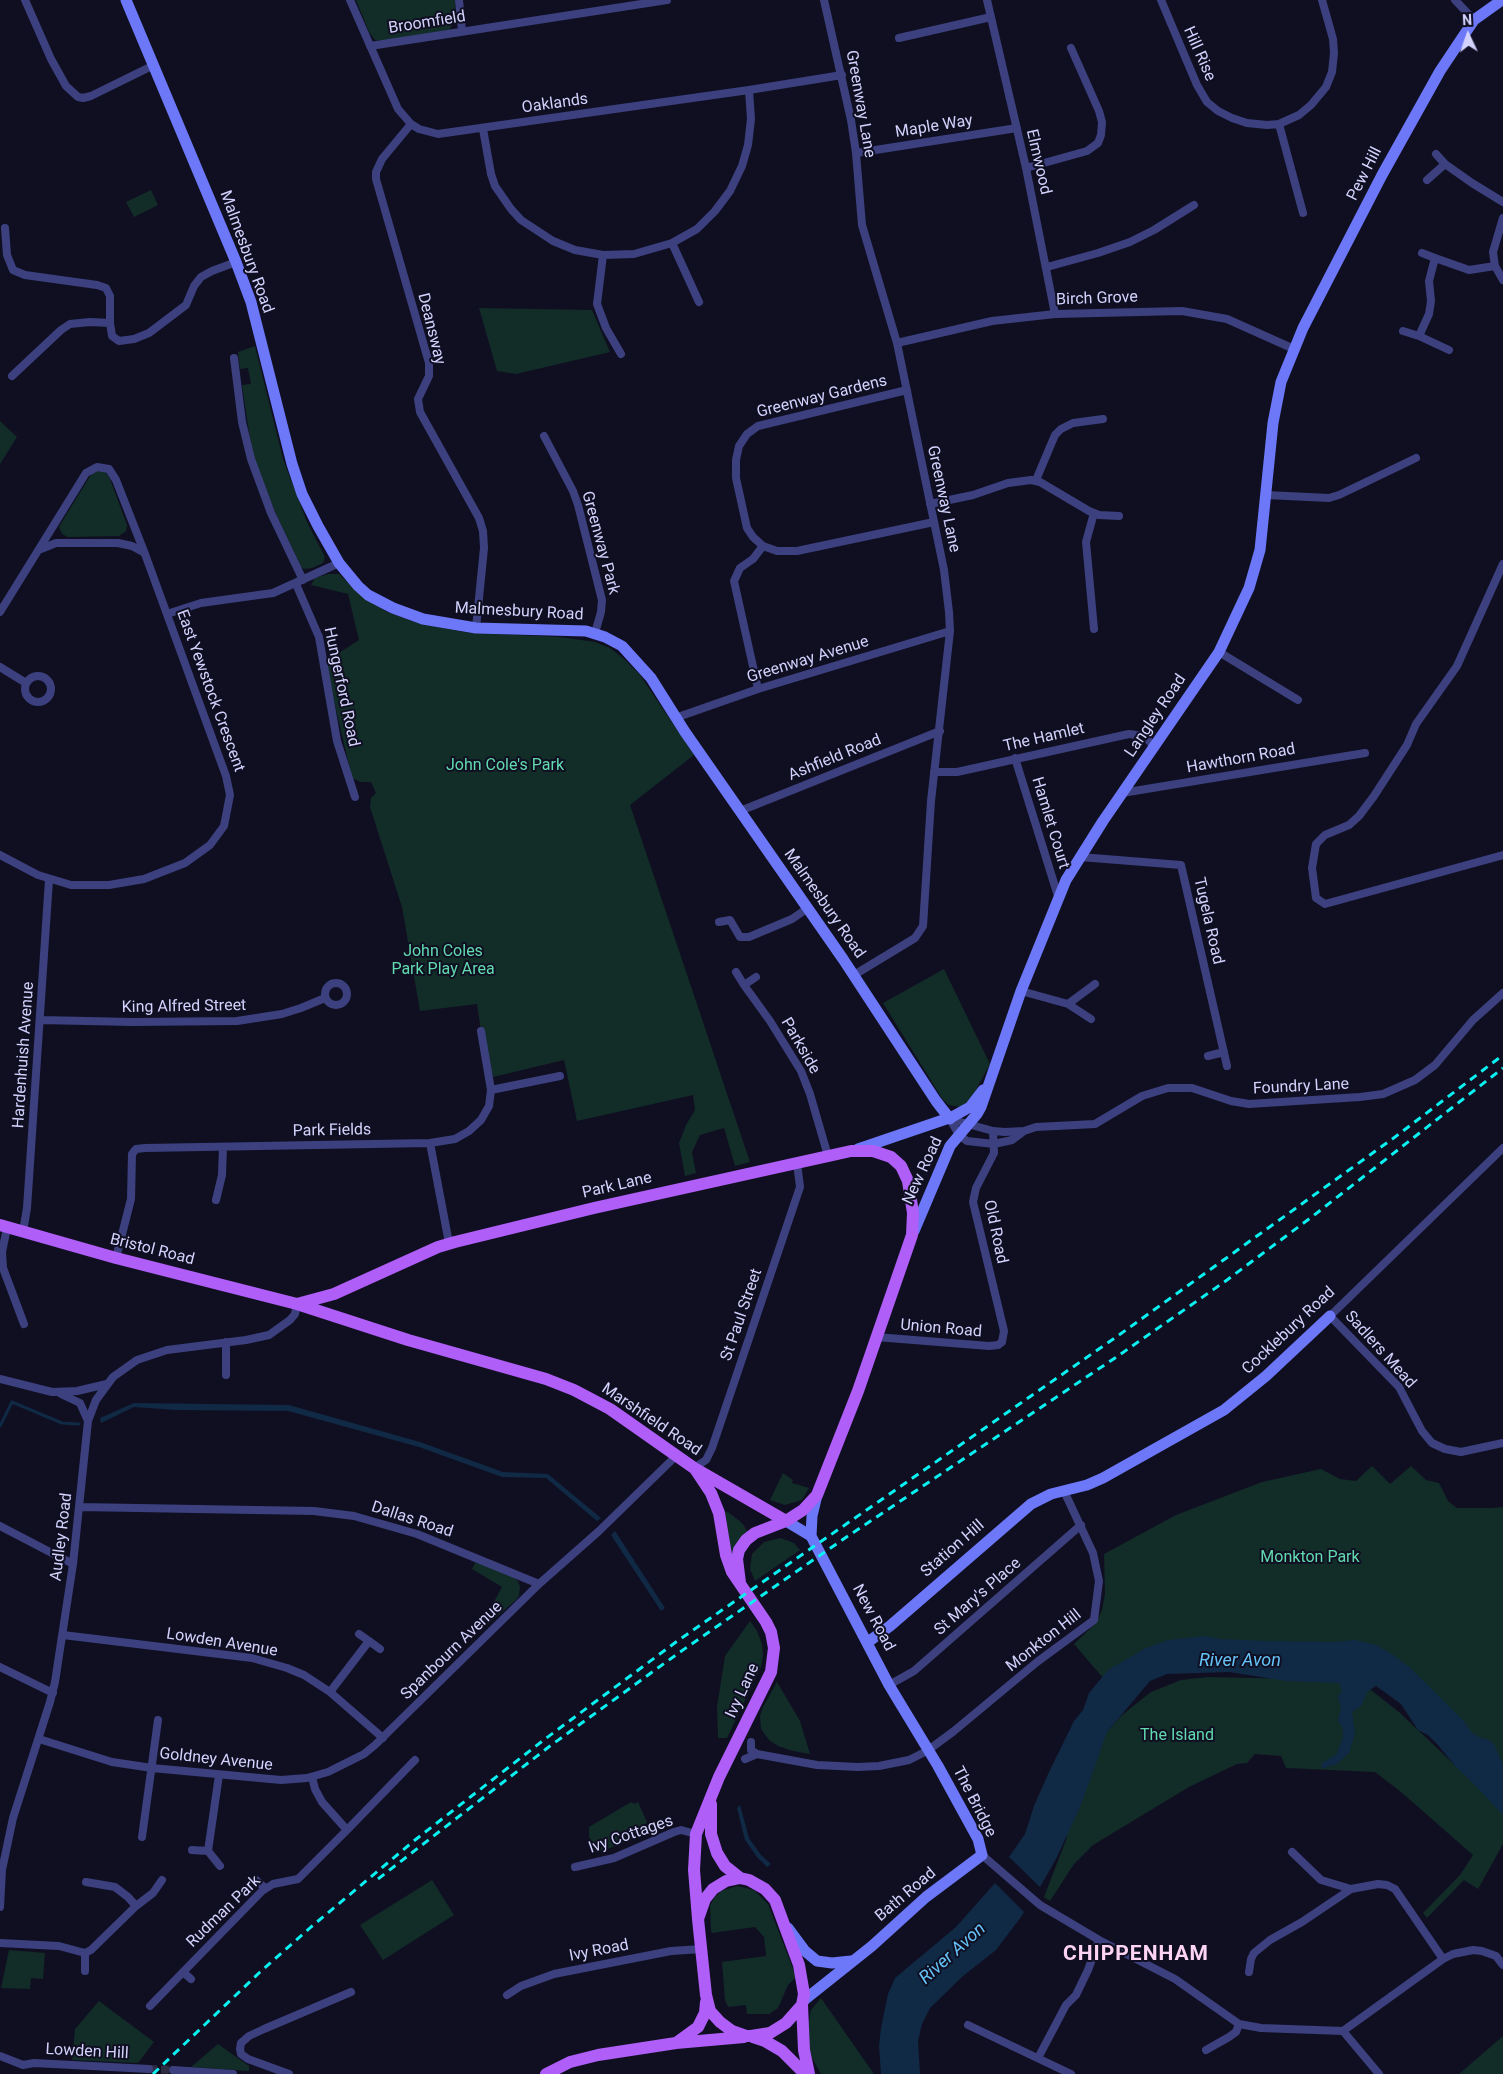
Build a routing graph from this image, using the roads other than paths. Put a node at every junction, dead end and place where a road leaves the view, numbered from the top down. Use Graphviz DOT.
graph roads {
  1 [pos="25,0"];
  2 [pos="126,0"];
  3 [pos="350,0"];
  4 [pos="459,0"];
  5 [pos="667,0"];
  6 [pos="824,0"];
  7 [pos="987,0"];
  8 [pos="1160,0"];
  9 [pos="1322,0"];
  10 [pos="1455,0"];
  11 [pos="1502,0"];
  12 [pos="991,17"];
  13 [pos="1474,20"];
  14 [pos="462,31"];
  15 [pos="899,38"];
  16 [pos="370,46"];
  17 [pos="1071,48"];
  18 [pos="154,65"];
  19 [pos="842,75"];
  20 [pos="749,90"];
  21 [pos="411,124"];
  22 [pos="1279,124"];
  23 [pos="1017,128"];
  24 [pos="483,129"];
  25 [pos="856,153"];
  26 [pos="1436,154"];
  27 [pos="1445,164"];
  28 [pos="1026,168"];
  29 [pos="1427,180"];
  30 [pos="1503,202"];
  31 [pos="1194,205"];
  32 [pos="1303,213"];
  33 [pos="1503,218"];
  34 [pos="5,228"];
  35 [pos="672,243"];
  36 [pos="3,250"];
  37 [pos="1422,253"];
  38 [pos="603,255"];
  39 [pos="1435,258"];
  40 [pos="236,262"];
  41 [pos="1495,266"];
  42 [pos="1047,267"];
  43 [pos="1503,280"];
  44 [pos="699,302"];
  45 [pos="1055,314"];
  46 [pos="110,323"];
  47 [pos="1403,331"];
  48 [pos="1419,336"];
  49 [pos="897,343"];
  50 [pos="1294,348"];
  51 [pos="1449,350"];
  52 [pos="620,354"];
  53 [pos="234,358"];
  54 [pos="12,376"];
  55 [pos="246,377"];
  56 [pos="236,378"];
  57 [pos="907,390"];
  58 [pos="1102,418"];
  59 [pos="544,436"];
  60 [pos="1416,458"];
  61 [pos="1036,480"];
  62 [pos="1266,495"];
  63 [pos="930,504"];
  64 [pos="1094,513"];
  65 [pos="1119,516"];
  66 [pos="934,522"];
  67 [pos="763,546"];
  68 [pos="38,552"];
  69 [pos="145,554"];
  70 [pos="339,563"];
  71 [pos="1503,564"];
  72 [pos="300,582"];
  73 [pos="0,612"];
  74 [pos="167,614"];
  75 [pos="476,628"];
  76 [pos="1094,629"];
  77 [pos="950,631"];
  78 [pos="594,633"];
  79 [pos="1219,652"];
  80 [pos="0,667"];
  81 [pos="26,683"];
  82 [pos="758,689"];
  83 [pos="1298,700"];
  84 [pos="675,718"];
  85 [pos="940,731"];
  86 [pos="1155,747"];
  87 [pos="1365,753"];
  88 [pos="1015,758"];
  89 [pos="934,772"];
  90 [pos="1122,793"];
  91 [pos="356,797"];
  92 [pos="740,811"];
  93 [pos="0,855"];
  94 [pos="1503,855"];
  95 [pos="1080,856"];
  96 [pos="49,880"];
  97 [pos="1058,896"];
  98 [pos="808,908"];
  99 [pos="718,922"];
  100 [pos="736,972"];
  101 [pos="854,975"];
  102 [pos="756,977"];
  103 [pos="1095,984"];
  104 [pos="744,985"];
  105 [pos="1021,990"];
  106 [pos="1503,993"];
  107 [pos="325,998"];
  108 [pos="1068,1004"];
  109 [pos="40,1020"];
  110 [pos="1091,1020"];
  111 [pos="481,1030"];
  112 [pos="1224,1052"];
  113 [pos="1208,1056"];
  114 [pos="1228,1066"];
  115 [pos="560,1076"];
  116 [pos="988,1083"];
  117 [pos="491,1090"];
  118 [pos="950,1119"];
  119 [pos="968,1125"];
  120 [pos="992,1131"];
  121 [pos="1024,1131"];
  122 [pos="959,1135"];
  123 [pos="430,1143"];
  124 [pos="994,1144"];
  125 [pos="223,1147"];
  126 [pos="1503,1148"];
  127 [pos="851,1151"];
  128 [pos="828,1156"];
  129 [pos="797,1163"];
  130 [pos="216,1200"];
  131 [pos="4,1227"];
  132 [pos="23,1232"];
  133 [pos="912,1235"];
  134 [pos="449,1243"];
  135 [pos="116,1258"];
  136 [pos="347,1289"];
  137 [pos="297,1304"];
  138 [pos="1330,1316"];
  139 [pos="348,1321"];
  140 [pos="24,1324"];
  141 [pos="876,1337"];
  142 [pos="226,1342"];
  143 [pos="1002,1342"];
  144 [pos="226,1375"];
  145 [pos="0,1379"];
  146 [pos="107,1384"];
  147 [pos="52,1392"];
  148 [pos="88,1421"];
  149 [pos="1503,1443"];
  150 [pos="677,1455"];
  151 [pos="694,1468"];
  152 [pos="1064,1491"];
  153 [pos="817,1495"];
  154 [pos="79,1508"];
  155 [pos="780,1518"];
  156 [pos="1081,1525"];
  157 [pos="0,1526"];
  158 [pos="811,1536"];
  159 [pos="73,1564"];
  160 [pos="740,1583"];
  161 [pos="539,1584"];
  162 [pos="359,1634"];
  163 [pos="63,1635"];
  164 [pos="368,1641"];
  165 [pos="868,1642"];
  166 [pos="380,1649"];
  167 [pos="0,1667"];
  168 [pos="889,1684"];
  169 [pos="330,1692"];
  170 [pos="53,1693"];
  171 [pos="158,1720"];
  172 [pos="383,1738"];
  173 [pos="38,1739"];
  174 [pos="751,1742"];
  175 [pos="927,1751"];
  176 [pos="757,1754"];
  177 [pos="744,1759"];
  178 [pos="415,1760"];
  179 [pos="152,1768"];
  180 [pos="219,1775"];
  181 [pos="312,1776"];
  182 [pos="383,1780"];
  183 [pos="390,1787"];
  184 [pos="715,1787"];
  185 [pos="347,1830"];
  186 [pos="696,1834"];
  187 [pos="142,1837"];
  188 [pos="192,1850"];
  189 [pos="208,1851"];
  190 [pos="1292,1852"];
  191 [pos="982,1855"];
  192 [pos="220,1866"];
  193 [pos="575,1867"];
  194 [pos="1,1870"];
  195 [pos="740,1878"];
  196 [pos="162,1880"];
  197 [pos="256,1880"];
  198 [pos="86,1882"];
  199 [pos="265,1888"];
  200 [pos="1350,1889"];
  201 [pos="136,1906"];
  202 [pos="0,1907"];
  203 [pos="782,1918"];
  204 [pos="698,1919"];
  205 [pos="1099,1940"];
  206 [pos="0,1943"];
  207 [pos="702,1949"];
  208 [pos="85,1953"];
  209 [pos="1443,1959"];
  210 [pos="853,1961"];
  211 [pos="1503,1965"];
  212 [pos="85,1971"];
  213 [pos="183,1972"];
  214 [pos="1249,1972"];
  215 [pos="191,1979"];
  216 [pos="351,1992"];
  217 [pos="507,1995"];
  218 [pos="706,1995"];
  219 [pos="803,2003"];
  220 [pos="150,2006"];
  221 [pos="1239,2024"];
  222 [pos="968,2025"];
  223 [pos="1343,2031"];
  224 [pos="749,2036"];
  225 [pos="676,2044"];
  226 [pos="1206,2050"];
  227 [pos="0,2056"];
  228 [pos="1038,2058"];
  229 [pos="23,2064"];
  230 [pos="149,2069"];
  231 [pos="173,2070"];
  232 [pos="21,2074"];
  233 [pos="232,2074"];
  234 [pos="285,2074"];
  235 [pos="289,2074"];
  236 [pos="295,2074"];
  237 [pos="546,2074"];
  238 [pos="807,2074"];
  239 [pos="1071,2074"];
  240 [pos="1379,2074"];
  1 -- 18 [label="street"];
  2 -- 18 [label="main road, Malmesbury Road"];
  3 -- 16 [label="street"];
  4 -- 14 [label="street"];
  5 -- 14 [label="street, Broomfield"];
  6 -- 19 [label="street, Greenway Lane"];
  7 -- 12 [label="street, Elmwood"];
  8 -- 22 [label="street, Hill Rise"];
  9 -- 22 [label="street, Hill Rise"];
  10 -- 13 [label="street"];
  11 -- 13 [label="main road, Pew Hill"];
  12 -- 15 [label="street"];
  12 -- 23 [label="street, Elmwood"];
  13 -- 50 [label="main road, Pew Hill"];
  14 -- 16 [label="street, Broomfield"];
  16 -- 21 [label="street"];
  17 -- 28 [label="street"];
  18 -- 40 [label="main road, Malmesbury Road"];
  19 -- 20 [label="street, Oaklands"];
  19 -- 25 [label="street, Greenway Lane"];
  20 -- 24 [label="street, Oaklands"];
  20 -- 35 [label="street"];
  21 -- 24 [label="street, Oaklands"];
  21 -- 75 [label="street, Deansway"];
  22 -- 32 [label="street"];
  23 -- 25 [label="street, Maple Way"];
  23 -- 28 [label="street, Elmwood"];
  24 -- 38 [label="street"];
  25 -- 49 [label="street, Greenway Lane"];
  26 -- 27 [label="street"];
  27 -- 29 [label="street"];
  27 -- 30 [label="street"];
  28 -- 42 [label="street, Elmwood"];
  31 -- 42 [label="street"];
  33 -- 41 [label="street"];
  34 -- 36 [label="street"];
  35 -- 38 [label="street"];
  35 -- 44 [label="street"];
  36 -- 46 [label="street"];
  37 -- 39 [label="street"];
  38 -- 52 [label="street"];
  39 -- 41 [label="street"];
  39 -- 48 [label="street"];
  40 -- 46 [label="street"];
  40 -- 70 [label="main road, Malmesbury Road"];
  41 -- 43 [label="street"];
  42 -- 45 [label="street, Elmwood"];
  45 -- 49 [label="street, Birch Grove"];
  45 -- 50 [label="street, Birch Grove"];
  46 -- 54 [label="street"];
  47 -- 48 [label="street"];
  48 -- 51 [label="street"];
  49 -- 57 [label="street, Greenway Lane"];
  50 -- 62 [label="main road, Langley Road"];
  53 -- 56 [label="street"];
  55 -- 56 [label="street"];
  56 -- 72 [label="street"];
  57 -- 63 [label="street, Greenway Lane"];
  57 -- 67 [label="street, Greenway Gardens"];
  58 -- 61 [label="street"];
  59 -- 78 [label="street, Greenway Park"];
  60 -- 62 [label="street"];
  61 -- 63 [label="street"];
  61 -- 64 [label="street"];
  62 -- 79 [label="main road, Langley Road"];
  63 -- 66 [label="street, Greenway Lane"];
  64 -- 65 [label="street"];
  64 -- 76 [label="street"];
  66 -- 67 [label="street"];
  66 -- 77 [label="street, Greenway Lane"];
  67 -- 82 [label="street"];
  68 -- 69 [label="street"];
  68 -- 69 [label="street, East Yewstock Crescent"];
  68 -- 73 [label="street"];
  69 -- 74 [label="street, East Yewstock Crescent"];
  70 -- 72 [label="street"];
  70 -- 75 [label="main road, Malmesbury Road"];
  71 -- 94 [label="street"];
  72 -- 74 [label="street"];
  72 -- 91 [label="street, Hungerford Road"];
  74 -- 96 [label="street, East Yewstock Crescent"];
  75 -- 78 [label="main road, Malmesbury Road"];
  77 -- 82 [label="street, Greenway Avenue"];
  77 -- 85 [label="street, Greenway Lane"];
  78 -- 84 [label="main road, Malmesbury Road"];
  79 -- 83 [label="street"];
  79 -- 86 [label="main road, Langley Road"];
  80 -- 81 [label="street"];
  82 -- 84 [label="street, Greenway Avenue"];
  84 -- 92 [label="main road, Malmesbury Road"];
  85 -- 89 [label="street, Greenway Lane"];
  85 -- 92 [label="street, Ashfield Road"];
  86 -- 88 [label="street, The Hamlet"];
  86 -- 90 [label="main road, Langley Road"];
  87 -- 90 [label="street, Hawthorn Road"];
  88 -- 89 [label="street, The Hamlet"];
  88 -- 97 [label="street, Hamlet Court"];
  89 -- 101 [label="street, Greenway Lane"];
  90 -- 95 [label="main road, Langley Road"];
  92 -- 98 [label="main road, Malmesbury Road"];
  93 -- 96 [label="street, East Yewstock Crescent"];
  95 -- 97 [label="main road, Langley Road"];
  95 -- 112 [label="street, Tugela Road"];
  96 -- 109 [label="street, Hardenhuish Avenue"];
  97 -- 105 [label="main road, Langley Road"];
  98 -- 99 [label="street"];
  98 -- 101 [label="main road, Malmesbury Road"];
  100 -- 104 [label="street, Parkside"];
  101 -- 118 [label="main road, Malmesbury Road"];
  102 -- 104 [label="street"];
  103 -- 108 [label="street"];
  104 -- 128 [label="street, Parkside"];
  105 -- 108 [label="street"];
  105 -- 116 [label="main road, Langley Road"];
  106 -- 121 [label="street, Foundry Lane"];
  107 -- 109 [label="street, King Alfred Street"];
  108 -- 110 [label="street"];
  109 -- 132 [label="street, Hardenhuish Avenue"];
  111 -- 117 [label="street"];
  112 -- 113 [label="street"];
  112 -- 114 [label="street, Tugela Road"];
  115 -- 117 [label="street"];
  116 -- 118 [label="main road, Langley Road"];
  116 -- 119 [label="main road, Langley Road"];
  117 -- 123 [label="street, Park Fields"];
  118 -- 119 [label="street"];
  118 -- 122 [label="street"];
  118 -- 127 [label="main road, Park Lane"];
  119 -- 120 [label="street"];
  119 -- 122 [label="main road, New Road"];
  120 -- 121 [label="street"];
  120 -- 124 [label="street, Old Road"];
  121 -- 124 [label="street, Foundry Lane"];
  122 -- 124 [label="street, Foundry Lane"];
  122 -- 133 [label="main road, New Road"];
  123 -- 125 [label="street, Park Fields"];
  123 -- 134 [label="street"];
  124 -- 143 [label="street, Old Road"];
  125 -- 130 [label="street"];
  125 -- 135 [label="street, Park Fields"];
  126 -- 138 [label="street, Cocklebury Road"];
  127 -- 128 [label="main road, Park Lane"];
  127 -- 133 [label="main road, New Road"];
  128 -- 129 [label="main road, Park Lane"];
  129 -- 134 [label="main road, Park Lane"];
  129 -- 151 [label="street, St Paul Street"];
  131 -- 132 [label="main road, Bristol Road"];
  131 -- 140 [label="street"];
  132 -- 135 [label="main road, Bristol Road"];
  133 -- 141 [label="main road, New Road"];
  134 -- 136 [label="main road, Park Lane"];
  135 -- 137 [label="main road, Bristol Road"];
  136 -- 137 [label="main road, Park Lane"];
  136 -- 139 [label="main road"];
  137 -- 139 [label="main road, Marshfield Road"];
  137 -- 142 [label="street, Audley Road"];
  138 -- 149 [label="street, Sadlers Mead"];
  138 -- 152 [label="main road, Cocklebury Road"];
  139 -- 150 [label="main road, Marshfield Road"];
  141 -- 143 [label="street, Union Road"];
  141 -- 153 [label="main road, New Road"];
  142 -- 144 [label="street"];
  142 -- 146 [label="street, Audley Road"];
  145 -- 147 [label="street"];
  146 -- 147 [label="street"];
  146 -- 148 [label="street, Audley Road"];
  147 -- 148 [label="street"];
  148 -- 154 [label="street, Audley Road"];
  150 -- 151 [label="main road, Marshfield Road"];
  150 -- 161 [label="street"];
  151 -- 155 [label="main road, Marshfield Road"];
  151 -- 160 [label="main road, Ivy Lane"];
  152 -- 156 [label="street, Monkton Hill"];
  152 -- 165 [label="main road, Station Hill"];
  153 -- 155 [label="main road, New Road"];
  153 -- 158 [label="main road, New Road"];
  154 -- 159 [label="street, Audley Road"];
  154 -- 161 [label="street, Dallas Road"];
  155 -- 158 [label="main road, Marshfield Road"];
  155 -- 160 [label="main road, Ivy Lane"];
  156 -- 168 [label="street, St Mary's Place"];
  156 -- 175 [label="street, Monkton Hill"];
  157 -- 159 [label="street"];
  158 -- 165 [label="main road, New Road"];
  159 -- 163 [label="street, Audley Road"];
  160 -- 184 [label="main road, Ivy Lane"];
  161 -- 172 [label="street, Spanbourn Avenue"];
  162 -- 164 [label="street"];
  163 -- 169 [label="street, Lowden Avenue"];
  163 -- 170 [label="street, Audley Road"];
  164 -- 166 [label="street"];
  164 -- 169 [label="street"];
  165 -- 168 [label="main road, New Road"];
  167 -- 170 [label="street"];
  168 -- 175 [label="main road, New Road"];
  169 -- 172 [label="street, Lowden Avenue"];
  170 -- 173 [label="street, Audley Road"];
  171 -- 179 [label="street"];
  172 -- 181 [label="street, Goldney Avenue"];
  173 -- 179 [label="street, Goldney Avenue"];
  173 -- 194 [label="street, Audley Road"];
  174 -- 176 [label="street"];
  175 -- 176 [label="street, Monkton Hill"];
  175 -- 191 [label="main road, The Bridge"];
  176 -- 177 [label="street"];
  178 -- 183 [label="street, Rudman Park"];
  179 -- 180 [label="street, Goldney Avenue"];
  179 -- 187 [label="street"];
  180 -- 181 [label="street, Goldney Avenue"];
  180 -- 189 [label="street"];
  181 -- 185 [label="street"];
  182 -- 183 [label="street"];
  183 -- 185 [label="street, Rudman Park"];
  184 -- 186 [label="main road, Ivy Lane"];
  184 -- 195 [label="main road, Ivy Lane"];
  185 -- 199 [label="street, Rudman Park"];
  186 -- 193 [label="street, Ivy Cottages"];
  186 -- 204 [label="main road, Ivy Lane"];
  188 -- 189 [label="street"];
  189 -- 192 [label="street"];
  190 -- 200 [label="street"];
  191 -- 205 [label="street, The Bridge"];
  191 -- 210 [label="main road, Bath Road"];
  194 -- 202 [label="street, Audley Road"];
  195 -- 203 [label="main road"];
  195 -- 204 [label="main road"];
  196 -- 201 [label="street"];
  197 -- 199 [label="street"];
  198 -- 201 [label="street"];
  199 -- 213 [label="street, Rudman Park"];
  200 -- 209 [label="street"];
  200 -- 214 [label="street"];
  201 -- 208 [label="street"];
  203 -- 210 [label="main road"];
  203 -- 219 [label="main road"];
  204 -- 207 [label="main road"];
  205 -- 221 [label="street, The Bridge"];
  205 -- 228 [label="street"];
  206 -- 208 [label="street"];
  207 -- 217 [label="street, Ivy Road"];
  207 -- 218 [label="main road"];
  208 -- 212 [label="street"];
  209 -- 211 [label="street"];
  209 -- 223 [label="street"];
  210 -- 219 [label="main road, Bath Road"];
  213 -- 215 [label="street"];
  213 -- 220 [label="street, Rudman Park"];
  216 -- 235 [label="street"];
  218 -- 224 [label="main road"];
  218 -- 225 [label="main road"];
  219 -- 224 [label="main road"];
  219 -- 238 [label="main road"];
  221 -- 223 [label="street, The Bridge"];
  221 -- 226 [label="street"];
  222 -- 228 [label="street"];
  223 -- 240 [label="street"];
  224 -- 225 [label="main road"];
  224 -- 238 [label="main road"];
  225 -- 237 [label="main road"];
  227 -- 229 [label="street, Lowden Hill"];
  228 -- 239 [label="street"];
  229 -- 230 [label="street, Lowden Hill"];
  229 -- 232 [label="street"];
  231 -- 233 [label="street"];
  234 -- 235 [label="street"];
  235 -- 236 [label="street"];
}
